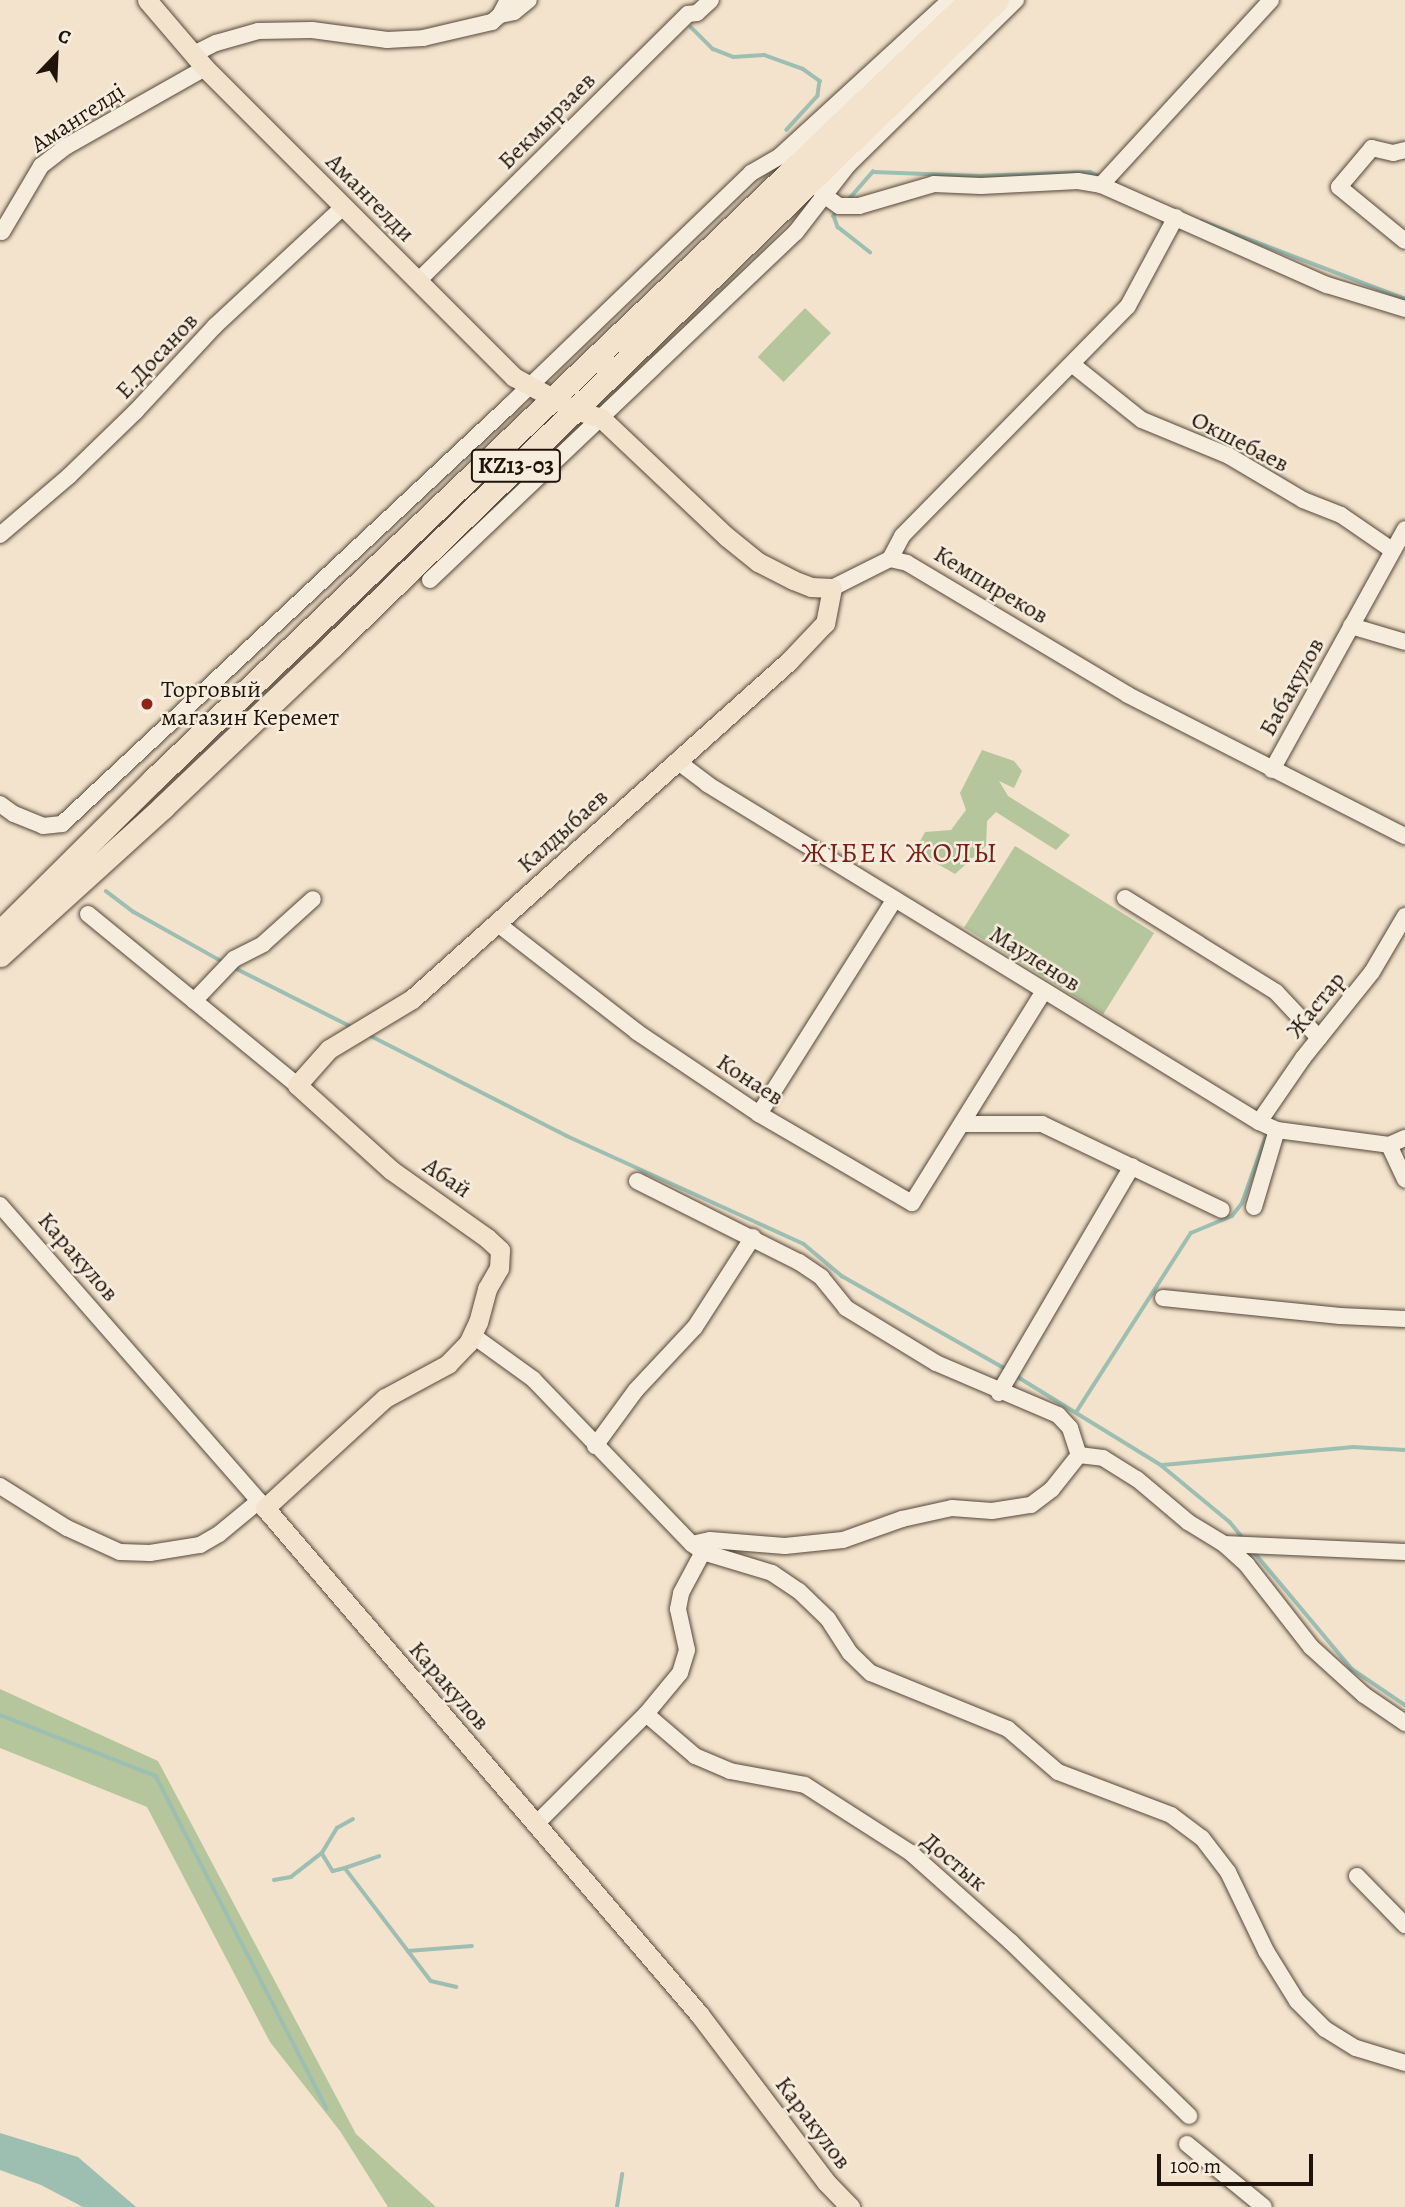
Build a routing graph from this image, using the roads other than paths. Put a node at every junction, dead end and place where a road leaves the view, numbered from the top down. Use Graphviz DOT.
graph roads {
  1 [pos="147,0"];
  2 [pos="508,0"];
  3 [pos="529,0"];
  4 [pos="678,0"];
  5 [pos="711,0"];
  6 [pos="950,0"];
  7 [pos="970,0"];
  8 [pos="997,0"];
  9 [pos="1016,0"];
  10 [pos="1271,0"];
  11 [pos="688,14"];
  12 [pos="500,15"];
  13 [pos="200,61"];
  14 [pos="1405,150"];
  15 [pos="1101,185"];
  16 [pos="822,194"];
  17 [pos="344,206"];
  18 [pos="1176,217"];
  19 [pos="2,232"];
  20 [pos="1405,241"];
  21 [pos="418,281"];
  22 [pos="1405,309"];
  23 [pos="1073,365"];
  24 [pos="529,387"];
  25 [pos="551,398"];
  26 [pos="575,411"];
  27 [pos="601,418"];
  28 [pos="1405,529"];
  29 [pos="0,535"];
  30 [pos="1392,550"];
  31 [pos="890,559"];
  32 [pos="430,580"];
  33 [pos="832,588"];
  34 [pos="1351,626"];
  35 [pos="1405,642"];
  36 [pos="677,761"];
  37 [pos="1272,770"];
  38 [pos="146,787"];
  39 [pos="0,804"];
  40 [pos="163,807"];
  41 [pos="1405,836"];
  42 [pos="1125,898"];
  43 [pos="313,899"];
  44 [pos="895,899"];
  45 [pos="88,914"];
  46 [pos="1405,916"];
  47 [pos="24,921"];
  48 [pos="498,924"];
  49 [pos="0,932"];
  50 [pos="0,955"];
  51 [pos="1044,991"];
  52 [pos="194,1001"];
  53 [pos="1319,1038"];
  54 [pos="297,1085"];
  55 [pos="759,1114"];
  56 [pos="1259,1122"];
  57 [pos="963,1124"];
  58 [pos="1276,1130"];
  59 [pos="1405,1138"];
  60 [pos="1389,1145"];
  61 [pos="1132,1166"];
  62 [pos="1405,1178"];
  63 [pos="638,1181"];
  64 [pos="0,1205"];
  65 [pos="1254,1207"];
  66 [pos="1222,1210"];
  67 [pos="753,1237"];
  68 [pos="1163,1298"];
  69 [pos="1405,1320"];
  70 [pos="472,1335"];
  71 [pos="999,1393"];
  72 [pos="595,1446"];
  73 [pos="1079,1455"];
  74 [pos="0,1486"];
  75 [pos="262,1505"];
  76 [pos="1224,1544"];
  77 [pos="697,1548"];
  78 [pos="1405,1552"];
  79 [pos="646,1714"];
  80 [pos="1405,1723"];
  81 [pos="535,1825"];
  82 [pos="1357,1876"];
  83 [pos="1405,1925"];
  84 [pos="1405,2063"];
  85 [pos="1189,2116"];
  86 [pos="1187,2144"];
  87 [pos="850,2207"];
  88 [pos="1264,2207"];
  1 -- 13 [label="main road, Амангелди"];
  2 -- 12 [label="street"];
  3 -- 12 [label="street, Амангелді"];
  4 -- 11 [label="street"];
  5 -- 11 [label="street, Бекмырзаев"];
  6 -- 24 [label="street"];
  7 -- 25 [label="highway, KZ13-03"];
  8 -- 26 [label="highway, KZ13-03"];
  9 -- 16 [label="street"];
  10 -- 15 [label="street"];
  11 -- 21 [label="street, Бекмырзаев"];
  12 -- 13 [label="street, Амангелді"];
  13 -- 17 [label="main road, Амангелди"];
  13 -- 19 [label="street, Амангелді"];
  14 -- 20 [label="street"];
  15 -- 16 [label="street"];
  15 -- 18 [label="street"];
  16 -- 27 [label="street"];
  17 -- 21 [label="main road, Амангелди"];
  17 -- 29 [label="street, Е.Досанов"];
  18 -- 22 [label="street"];
  18 -- 23 [label="street"];
  21 -- 24 [label="main road, Амангелди"];
  23 -- 30 [label="street, Окшебаев"];
  23 -- 31 [label="street"];
  24 -- 25 [label="main road, Амангелди"];
  24 -- 39 [label="street"];
  25 -- 26 [label="main road, Амангелди"];
  25 -- 38 [label="highway, KZ13-03"];
  26 -- 27 [label="main road"];
  26 -- 40 [label="highway, KZ13-03"];
  27 -- 32 [label="street"];
  27 -- 33 [label="main road"];
  28 -- 30 [label="street, Бабакулов"];
  30 -- 34 [label="street, Бабакулов"];
  31 -- 33 [label="street"];
  31 -- 37 [label="street, Кемпиреков"];
  33 -- 36 [label="main road, Калдыбаев"];
  34 -- 35 [label="street, Бабакулов"];
  34 -- 37 [label="street, Бабакулов"];
  36 -- 44 [label="street, Мауленов"];
  36 -- 48 [label="main road, Калдыбаев"];
  37 -- 41 [label="street, Кемпиреков"];
  38 -- 40 [label="highway"];
  38 -- 47 [label="highway, KZ13-03"];
  40 -- 47 [label="highway, KZ13-03"];
  42 -- 53 [label="street"];
  43 -- 52 [label="street"];
  44 -- 51 [label="street, Мауленов"];
  44 -- 55 [label="street"];
  45 -- 52 [label="street, Абай"];
  46 -- 53 [label="street, Жастар"];
  47 -- 49 [label="highway, KZ13-03"];
  47 -- 50 [label="highway, KZ13-03"];
  48 -- 54 [label="main road, Калдыбаев"];
  48 -- 55 [label="street, Конаев"];
  51 -- 56 [label="street, Мауленов"];
  51 -- 57 [label="street, Конаев"];
  52 -- 54 [label="street, Абай"];
  53 -- 56 [label="street, Жастар"];
  54 -- 70 [label="main road, Абай"];
  55 -- 57 [label="street, Конаев"];
  56 -- 58 [label="street, Мауленов"];
  57 -- 61 [label="street"];
  58 -- 60 [label="street, Мауленов"];
  58 -- 65 [label="street"];
  59 -- 60 [label="street"];
  60 -- 62 [label="street"];
  61 -- 66 [label="street"];
  61 -- 71 [label="street"];
  63 -- 67 [label="street"];
  64 -- 75 [label="street, Каракулов"];
  67 -- 71 [label="street"];
  67 -- 72 [label="street"];
  68 -- 69 [label="street"];
  70 -- 72 [label="street"];
  70 -- 75 [label="main road, Абай"];
  71 -- 73 [label="street"];
  72 -- 77 [label="street"];
  73 -- 76 [label="street"];
  73 -- 77 [label="street"];
  74 -- 75 [label="street"];
  75 -- 81 [label="main road, Каракулов"];
  76 -- 78 [label="street"];
  76 -- 80 [label="street"];
  77 -- 79 [label="street"];
  77 -- 84 [label="street"];
  79 -- 81 [label="street"];
  79 -- 85 [label="street, Достык"];
  81 -- 87 [label="main road, Каракулов"];
  82 -- 83 [label="street"];
  86 -- 88 [label="street"];
}
